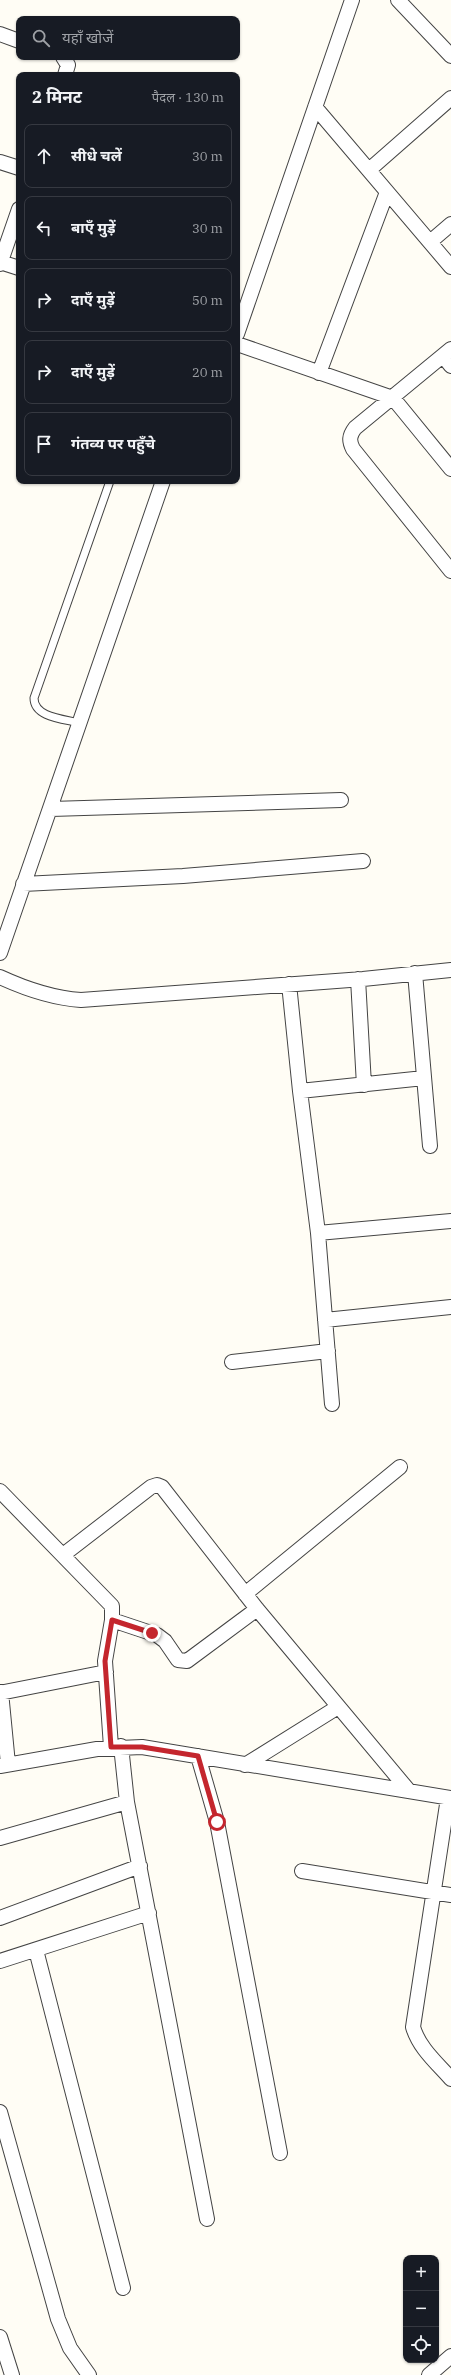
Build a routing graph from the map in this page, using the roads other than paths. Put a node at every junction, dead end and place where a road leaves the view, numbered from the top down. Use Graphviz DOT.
graph roads {
  1 [pos="352,0"];
  2 [pos="398,0"];
  3 [pos="0,34"];
  4 [pos="16,40"];
  5 [pos="451,56"];
  6 [pos="65,60"];
  7 [pos="66,72"];
  8 [pos="451,98"];
  9 [pos="315,107"];
  10 [pos="0,162"];
  11 [pos="16,167"];
  12 [pos="369,170"];
  13 [pos="387,192"];
  14 [pos="16,217"];
  15 [pos="451,224"];
  16 [pos="430,242"];
  17 [pos="0,262"];
  18 [pos="16,267"];
  19 [pos="451,267"];
  20 [pos="240,325"];
  21 [pos="240,345"];
  22 [pos="448,357"];
  23 [pos="319,373"];
  24 [pos="393,398"];
  25 [pos="451,469"];
  26 [pos="109,484"];
  27 [pos="162,484"];
  28 [pos="451,571"];
  29 [pos="80,723"];
  30 [pos="341,800"];
  31 [pos="51,809"];
  32 [pos="363,861"];
  33 [pos="22,884"];
  34 [pos="0,953"];
  35 [pos="451,970"];
  36 [pos="415,973"];
  37 [pos="0,977"];
  38 [pos="358,979"];
  39 [pos="289,984"];
  40 [pos="424,1078"];
  41 [pos="364,1085"];
  42 [pos="300,1091"];
  43 [pos="430,1146"];
  44 [pos="451,1221"];
  45 [pos="318,1233"];
  46 [pos="451,1307"];
  47 [pos="325,1320"];
  48 [pos="328,1351"];
  49 [pos="232,1362"];
  50 [pos="332,1404"];
  51 [pos="400,1467"];
  52 [pos="0,1491"];
  53 [pos="63,1555"];
  54 [pos="245,1594"];
  55 [pos="257,1609"];
  56 [pos="112,1620"];
  57 [pos="106,1672"];
  58 [pos="0,1692"];
  59 [pos="338,1707"];
  60 [pos="116,1746"];
  61 [pos="198,1756"];
  62 [pos="4,1765"];
  63 [pos="245,1765"];
  64 [pos="409,1791"];
  65 [pos="450,1798"];
  66 [pos="127,1802"];
  67 [pos="0,1838"];
  68 [pos="140,1866"];
  69 [pos="302,1871"];
  70 [pos="433,1893"];
  71 [pos="451,1895"];
  72 [pos="149,1913"];
  73 [pos="0,1918"];
  74 [pos="36,1950"];
  75 [pos="0,1962"];
  76 [pos="451,2079"];
  77 [pos="0,2112"];
  78 [pos="280,2153"];
  79 [pos="207,2219"];
  80 [pos="123,2288"];
  81 [pos="0,2337"];
  82 [pos="451,2356"];
  83 [pos="12,2375"];
  84 [pos="89,2375"];
  85 [pos="429,2375"];
  1 -- 9 [label="street"];
  2 -- 5 [label="street"];
  3 -- 4 [label="street"];
  6 -- 7 [label="street"];
  8 -- 12 [label="street"];
  9 -- 12 [label="street"];
  9 -- 20 [label="street"];
  10 -- 11 [label="street"];
  12 -- 13 [label="street"];
  13 -- 16 [label="street"];
  13 -- 23 [label="street"];
  14 -- 17 [label="street"];
  15 -- 16 [label="street"];
  16 -- 19 [label="street"];
  17 -- 18 [label="street"];
  21 -- 23 [label="street"];
  22 -- 24 [label="street"];
  23 -- 24 [label="street"];
  24 -- 25 [label="street"];
  24 -- 28 [label="street"];
  26 -- 29 [label="lane"];
  27 -- 29 [label="street"];
  29 -- 31 [label="street"];
  30 -- 31 [label="street"];
  31 -- 33 [label="street"];
  32 -- 33 [label="street"];
  33 -- 34 [label="street"];
  35 -- 36 [label="street"];
  36 -- 38 [label="street"];
  36 -- 40 [label="street"];
  37 -- 39 [label="street"];
  38 -- 39 [label="street"];
  38 -- 41 [label="street"];
  39 -- 42 [label="street"];
  40 -- 41 [label="street"];
  40 -- 43 [label="street"];
  41 -- 42 [label="street"];
  42 -- 45 [label="street"];
  44 -- 45 [label="street"];
  45 -- 47 [label="street"];
  46 -- 47 [label="street"];
  47 -- 48 [label="street"];
  48 -- 49 [label="street"];
  48 -- 50 [label="street"];
  51 -- 54 [label="street"];
  52 -- 53 [label="street"];
  53 -- 54 [label="street"];
  53 -- 56 [label="street"];
  54 -- 55 [label="street"];
  55 -- 56 [label="street"];
  55 -- 59 [label="street"];
  56 -- 57 [label="street"];
  57 -- 58 [label="street"];
  57 -- 60 [label="street"];
  58 -- 62 [label="street"];
  59 -- 63 [label="street"];
  59 -- 64 [label="street"];
  60 -- 61 [label="street"];
  60 -- 62 [label="street"];
  60 -- 66 [label="street"];
  61 -- 63 [label="street"];
  61 -- 78 [label="street"];
  63 -- 64 [label="street"];
  64 -- 65 [label="street"];
  65 -- 70 [label="street"];
  66 -- 67 [label="street"];
  66 -- 68 [label="street"];
  68 -- 72 [label="street"];
  68 -- 73 [label="street"];
  69 -- 70 [label="street"];
  70 -- 71 [label="street"];
  70 -- 76 [label="street"];
  72 -- 74 [label="street"];
  72 -- 79 [label="street"];
  74 -- 75 [label="street"];
  74 -- 80 [label="street"];
  77 -- 84 [label="street"];
  81 -- 83 [label="street"];
  82 -- 85 [label="street"];
}
